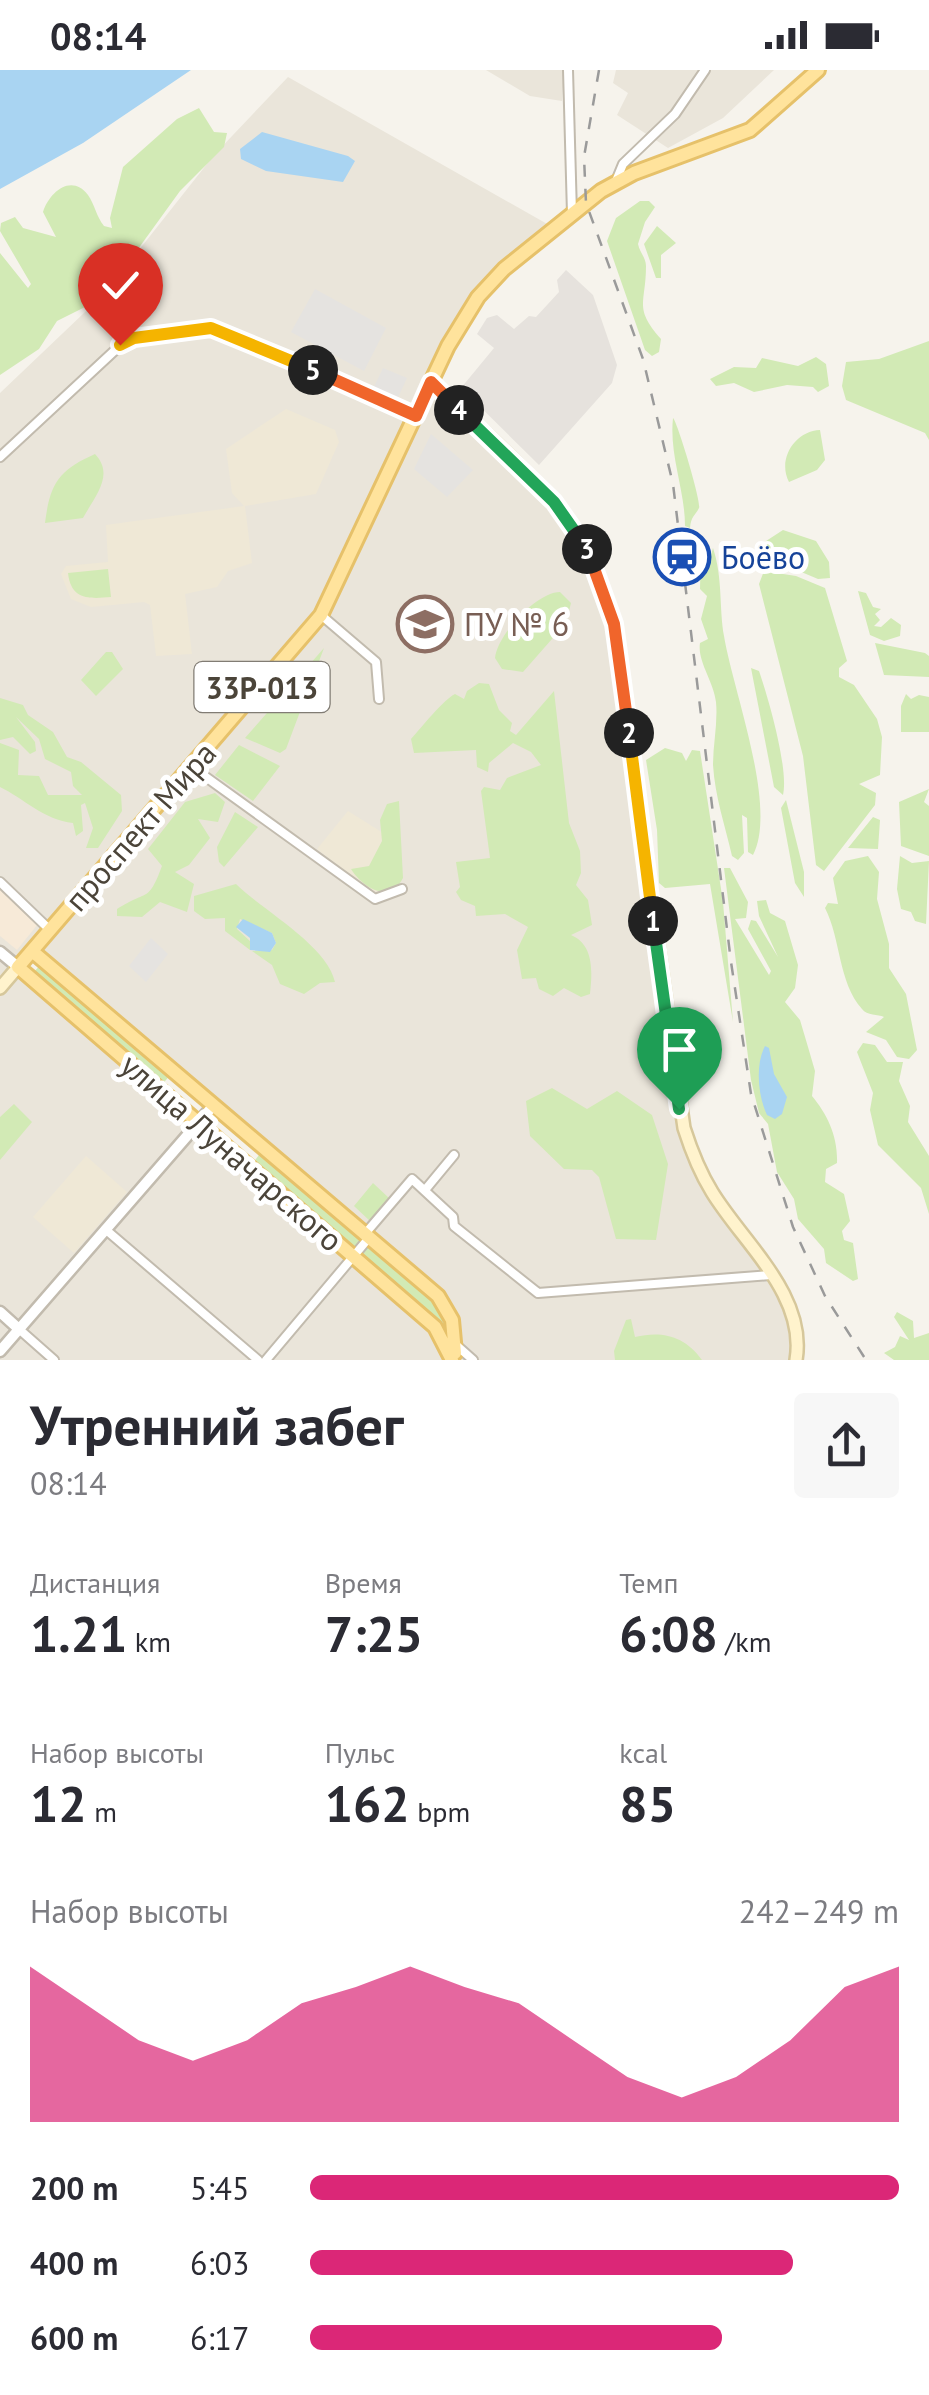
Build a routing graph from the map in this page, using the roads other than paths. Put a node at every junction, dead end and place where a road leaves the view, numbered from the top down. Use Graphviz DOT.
graph roads {
  1 [pos="568,70"];
  2 [pos="705,70"];
  3 [pos="818,70"];
  4 [pos="616,181"];
  5 [pos="572,214"];
  6 [pos="431,382"];
  7 [pos="416,416"];
  8 [pos="0,456"];
  9 [pos="321,615"];
  10 [pos="379,699"];
  11 [pos="192,767"];
  12 [pos="0,882"];
  13 [pos="402,889"];
  14 [pos="50,930"];
  15 [pos="32,951"];
  16 [pos="0,952"];
  17 [pos="18,967"];
  18 [pos="0,988"];
  19 [pos="213,1106"];
  20 [pos="198,1122"];
  21 [pos="454,1155"];
  22 [pos="425,1190"];
  23 [pos="106,1229"];
  24 [pos="366,1237"];
  25 [pos="353,1257"];
  26 [pos="770,1275"];
  27 [pos="0,1312"];
  28 [pos="20,1330"];
  29 [pos="455,1344"];
  30 [pos="0,1351"];
  31 [pos="54,1360"];
  32 [pos="262,1360"];
  33 [pos="454,1360"];
  34 [pos="473,1360"];
  35 [pos="796,1360"];
  1 -- 5 [label="street"];
  2 -- 4 [label="street"];
  3 -- 4 [label="main road, 33Р-013"];
  4 -- 5 [label="main road, проспект Мира / 33Р-013"];
  5 -- 6 [label="main road, проспект Мира / 33Р-013"];
  6 -- 7 [label="main road, проспект Мира / 33Р-013"];
  6 -- 26 [label="main road"];
  7 -- 8 [label="street"];
  7 -- 9 [label="main road, проспект Мира / 33Р-013"];
  9 -- 10 [label="street"];
  9 -- 11 [label="main road, проспект Мира / 33Р-013"];
  11 -- 13 [label="street"];
  11 -- 14 [label="main road, проспект Мира / 33Р-013"];
  12 -- 14 [label="street"];
  14 -- 15 [label="main road, проспект Мира / 33Р-013"];
  15 -- 17 [label="main road, проспект Мира / 33Р-013"];
  15 -- 19 [label="main road, улица Луначарского"];
  16 -- 17 [label="street, улица Луначарского"];
  17 -- 18 [label="main road, проспект Мира"];
  17 -- 20 [label="main road, улица Луначарского"];
  19 -- 20 [label="street"];
  19 -- 24 [label="main road, улица Луначарского"];
  20 -- 23 [label="street"];
  20 -- 25 [label="main road, улица Луначарского"];
  21 -- 22 [label="street"];
  22 -- 24 [label="street"];
  22 -- 26 [label="street"];
  23 -- 28 [label="street"];
  23 -- 32 [label="street"];
  24 -- 25 [label="street"];
  24 -- 29 [label="main road, улица Луначарского"];
  25 -- 32 [label="street"];
  25 -- 33 [label="main road, улица Луначарского"];
  26 -- 35 [label="main road"];
  27 -- 28 [label="street"];
  28 -- 30 [label="street"];
  28 -- 31 [label="street"];
  29 -- 33 [label="main road, улица Луначарского"];
  29 -- 34 [label="street, улица Луначарского"];
}
